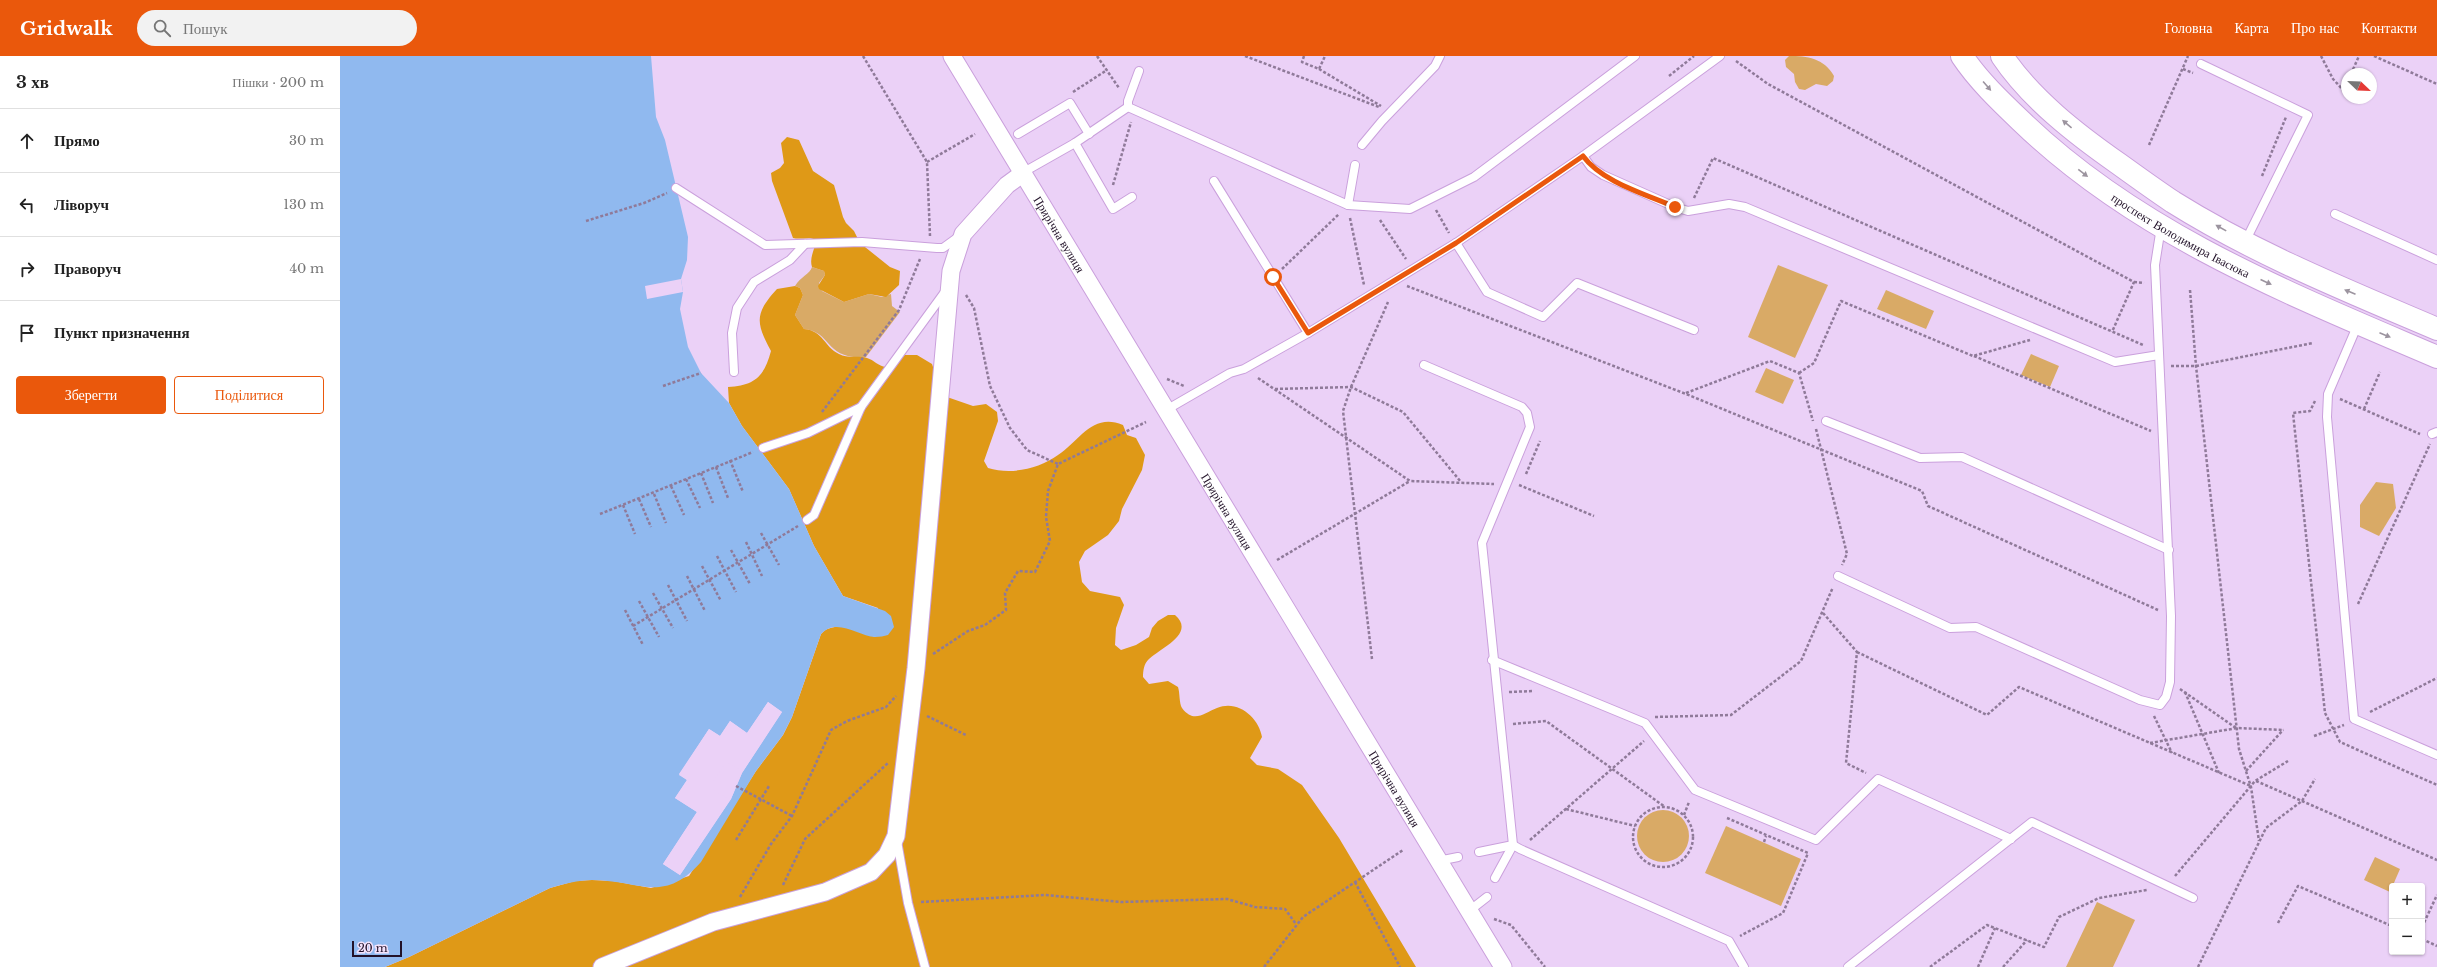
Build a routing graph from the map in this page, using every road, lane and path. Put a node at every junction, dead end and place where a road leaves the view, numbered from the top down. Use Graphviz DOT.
graph roads {
  1 [pos="863,56"];
  2 [pos="952,56"];
  3 [pos="1097,56"];
  4 [pos="1245,56"];
  5 [pos="1304,56"];
  6 [pos="1325,56"];
  7 [pos="1440,56"];
  8 [pos="1636,56"];
  9 [pos="1720,56"];
  10 [pos="1962,56"];
  11 [pos="2002,56"];
  12 [pos="2188,56"];
  13 [pos="2321,56"];
  14 [pos="2359,56"];
  15 [pos="2374,56"];
  16 [pos="1736,61"];
  17 [pos="2201,64"];
  18 [pos="2354,68"];
  19 [pos="1319,69"];
  20 [pos="2182,69"];
  21 [pos="1107,70"];
  22 [pos="1139,70"];
  23 [pos="2196,75"];
  24 [pos="2437,84"];
  25 [pos="2341,88"];
  26 [pos="1069,94"];
  27 [pos="1130,106"];
  28 [pos="1392,112"];
  29 [pos="2280,112"];
  30 [pos="975,134"];
  31 [pos="1018,134"];
  32 [pos="1088,134"];
  33 [pos="1075,143"];
  34 [pos="1362,145"];
  35 [pos="2149,145"];
  36 [pos="1583,156"];
  37 [pos="927,162"];
  38 [pos="1355,164"];
  39 [pos="1022,174"];
  40 [pos="2261,179"];
  41 [pos="1214,181"];
  42 [pos="676,188"];
  43 [pos="1132,197"];
  44 [pos="1429,200"];
  45 [pos="1108,201"];
  46 [pos="1348,205"];
  47 [pos="1372,207"];
  48 [pos="1688,211"];
  49 [pos="2335,214"];
  50 [pos="586,221"];
  51 [pos="2160,227"];
  52 [pos="963,234"];
  53 [pos="930,236"];
  54 [pos="1443,237"];
  55 [pos="2245,242"];
  56 [pos="1456,243"];
  57 [pos="805,244"];
  58 [pos="924,248"];
  59 [pos="937,248"];
  60 [pos="1413,255"];
  61 [pos="1407,259"];
  62 [pos="2437,260"];
  63 [pos="1400,263"];
  64 [pos="1273,277"];
  65 [pos="950,279"];
  66 [pos="1370,281"];
  67 [pos="1394,281"];
  68 [pos="1364,285"];
  69 [pos="1357,289"];
  70 [pos="2190,290"];
  71 [pos="1388,302"];
  72 [pos="2358,323"];
  73 [pos="1694,330"];
  74 [pos="2437,330"];
  75 [pos="2112,332"];
  76 [pos="1308,333"];
  77 [pos="2050,335"];
  78 [pos="2313,343"];
  79 [pos="2159,353"];
  80 [pos="1973,356"];
  81 [pos="2437,357"];
  82 [pos="1424,365"];
  83 [pos="2160,366"];
  84 [pos="2196,366"];
  85 [pos="734,372"];
  86 [pos="2380,372"];
  87 [pos="701,373"];
  88 [pos="1799,373"];
  89 [pos="1164,378"];
  90 [pos="1258,378"];
  91 [pos="663,386"];
  92 [pos="1185,386"];
  93 [pos="1351,388"];
  94 [pos="1275,389"];
  95 [pos="1686,394"];
  96 [pos="2328,394"];
  97 [pos="861,407"];
  98 [pos="2364,409"];
  99 [pos="1166,410"];
  100 [pos="1826,421"];
  101 [pos="808,433"];
  102 [pos="1345,435"];
  103 [pos="2431,435"];
  104 [pos="2164,437"];
  105 [pos="1540,441"];
  106 [pos="2437,443"];
  107 [pos="763,448"];
  108 [pos="1821,448"];
  109 [pos="730,460"];
  110 [pos="1058,464"];
  111 [pos="716,467"];
  112 [pos="701,473"];
  113 [pos="1524,477"];
  114 [pos="686,479"];
  115 [pos="1410,480"];
  116 [pos="1461,482"];
  117 [pos="1506,484"];
  118 [pos="1521,485"];
  119 [pos="671,486"];
  120 [pos="1518,491"];
  121 [pos="743,492"];
  122 [pos="654,494"];
  123 [pos="728,498"];
  124 [pos="639,500"];
  125 [pos="713,503"];
  126 [pos="623,505"];
  127 [pos="700,508"];
  128 [pos="600,514"];
  129 [pos="1354,514"];
  130 [pos="684,515"];
  131 [pos="1594,516"];
  132 [pos="807,520"];
  133 [pos="666,523"];
  134 [pos="651,527"];
  135 [pos="761,533"];
  136 [pos="635,534"];
  137 [pos="746,542"];
  138 [pos="767,545"];
  139 [pos="731,550"];
  140 [pos="2169,550"];
  141 [pos="752,554"];
  142 [pos="717,556"];
  143 [pos="738,563"];
  144 [pos="1271,563"];
  145 [pos="779,565"];
  146 [pos="702,566"];
  147 [pos="725,570"];
  148 [pos="687,576"];
  149 [pos="762,576"];
  150 [pos="1838,576"];
  151 [pos="710,579"];
  152 [pos="750,584"];
  153 [pos="668,585"];
  154 [pos="694,590"];
  155 [pos="736,592"];
  156 [pos="653,593"];
  157 [pos="639,601"];
  158 [pos="676,601"];
  159 [pos="721,601"];
  160 [pos="662,609"];
  161 [pos="624,610"];
  162 [pos="2358,610"];
  163 [pos="705,611"];
  164 [pos="1823,613"];
  165 [pos="2171,616"];
  166 [pos="648,618"];
  167 [pos="687,621"];
  168 [pos="633,626"];
  169 [pos="673,628"];
  170 [pos="659,637"];
  171 [pos="643,645"];
  172 [pos="1857,652"];
  173 [pos="1372,659"];
  174 [pos="1492,660"];
  175 [pos="2437,678"];
  176 [pos="2170,682"];
  177 [pos="2185,692"];
  178 [pos="2151,704"];
  179 [pos="911,708"];
  180 [pos="1653,717"];
  181 [pos="2354,719"];
  182 [pos="1499,725"];
  183 [pos="2237,728"];
  184 [pos="2334,730"];
  185 [pos="966,735"];
  186 [pos="2202,735"];
  187 [pos="2314,736"];
  188 [pos="2164,739"];
  189 [pos="1646,740"];
  190 [pos="2149,743"];
  191 [pos="906,747"];
  192 [pos="2172,753"];
  193 [pos="2437,755"];
  194 [pos="2288,761"];
  195 [pos="1613,769"];
  196 [pos="2246,770"];
  197 [pos="2219,773"];
  198 [pos="1878,779"];
  199 [pos="2315,779"];
  200 [pos="2255,781"];
  201 [pos="2437,785"];
  202 [pos="736,786"];
  203 [pos="769,786"];
  204 [pos="2251,787"];
  205 [pos="761,799"];
  206 [pos="2302,801"];
  207 [pos="1689,802"];
  208 [pos="1665,807"];
  209 [pos="1566,809"];
  210 [pos="1684,815"];
  211 [pos="792,816"];
  212 [pos="1635,826"];
  213 [pos="896,836"];
  214 [pos="1766,836"];
  215 [pos="2011,839"];
  216 [pos="736,840"];
  217 [pos="2260,841"];
  218 [pos="1764,842"];
  219 [pos="1516,847"];
  220 [pos="1403,850"];
  221 [pos="1479,852"];
  222 [pos="1458,857"];
  223 [pos="1438,860"];
  224 [pos="2437,860"];
  225 [pos="1495,878"];
  226 [pos="1355,882"];
  227 [pos="2166,886"];
  228 [pos="2437,895"];
  229 [pos="1487,897"];
  230 [pos="2193,898"];
  231 [pos="908,903"];
  232 [pos="774,905"];
  233 [pos="1469,911"];
  234 [pos="1492,918"];
  235 [pos="2425,921"];
  236 [pos="2278,923"];
  237 [pos="1296,924"];
  238 [pos="2389,925"];
  239 [pos="1995,928"];
  240 [pos="2027,940"];
  241 [pos="2425,940"];
  242 [pos="2437,946"];
  243 [pos="602,967"];
  244 [pos="925,967"];
  245 [pos="1264,967"];
  246 [pos="1400,967"];
  247 [pos="1503,967"];
  248 [pos="1545,967"];
  249 [pos="1744,967"];
  250 [pos="1848,967"];
  251 [pos="1930,967"];
  252 [pos="1978,967"];
  253 [pos="2002,967"];
  254 [pos="2198,967"];
  1 -- 37 [label="path"];
  2 -- 39 [label="street, Прирічна вулиця"];
  3 -- 21 [label="path"];
  4 -- 28 [label="path"];
  5 -- 19 [label="path"];
  6 -- 19 [label="path"];
  7 -- 28 [label="lane"];
  8 -- 44 [label="lane"];
  9 -- 36 [label="lane"];
  10 -- 51 [label="main road, проспект Володимира Івасюка, one-way"];
  55 -- 11 [label="main road, проспект Володимира Івасюка, one-way"];
  12 -- 20 [label="path"];
  13 -- 25 [label="path"];
  14 -- 18 [label="path"];
  15 -- 24 [label="path"];
  16 -- 75 [label="path"];
  17 -- 55 [label="lane"];
  19 -- 28 [label="path"];
  20 -- 23 [label="path"];
  20 -- 35 [label="path"];
  21 -- 26 [label="path"];
  21 -- 27 [label="path"];
  22 -- 27 [label="lane"];
  27 -- 32 [label="lane"];
  27 -- 45 [label="path"];
  27 -- 46 [label="lane"];
  28 -- 34 [label="lane"];
  29 -- 40 [label="path"];
  30 -- 37 [label="path"];
  31 -- 32 [label="lane"];
  32 -- 33 [label="lane"];
  33 -- 39 [label="lane"];
  33 -- 45 [label="lane"];
  36 -- 48 [label="lane"];
  36 -- 56 [label="lane"];
  37 -- 53 [label="path"];
  38 -- 46 [label="lane"];
  39 -- 52 [label="street"];
  39 -- 99 [label="street, Прирічна вулиця"];
  41 -- 64 [label="lane"];
  42 -- 50 [label="path"];
  42 -- 57 [label="lane"];
  43 -- 45 [label="lane"];
  44 -- 47 [label="lane"];
  44 -- 54 [label="path"];
  46 -- 47 [label="lane"];
  46 -- 64 [label="path"];
  46 -- 68 [label="path"];
  47 -- 61 [label="path"];
  48 -- 75 [label="path"];
  48 -- 77 [label="lane"];
  49 -- 62 [label="lane"];
  51 -- 72 [label="main road, проспект Володимира Івасюка, one-way"];
  51 -- 79 [label="lane"];
  52 -- 59 [label="lane"];
  52 -- 65 [label="street"];
  53 -- 58 [label="path"];
  53 -- 59 [label="path"];
  74 -- 55 [label="main road, проспект Володимира Івасюка, one-way"];
  56 -- 67 [label="lane"];
  56 -- 73 [label="lane"];
  57 -- 58 [label="lane"];
  57 -- 85 [label="lane"];
  58 -- 59 [label="lane"];
  58 -- 101 [label="path"];
  60 -- 61 [label="path"];
  61 -- 63 [label="path"];
  64 -- 76 [label="lane"];
  65 -- 97 [label="lane"];
  65 -- 110 [label="path"];
  65 -- 179 [label="street"];
  66 -- 68 [label="path"];
  67 -- 76 [label="lane"];
  67 -- 95 [label="path"];
  68 -- 69 [label="path"];
  70 -- 84 [label="path"];
  71 -- 93 [label="path"];
  72 -- 81 [label="main road, проспект Володимира Івасюка, one-way"];
  72 -- 96 [label="lane"];
  75 -- 79 [label="path"];
  76 -- 99 [label="lane"];
  77 -- 79 [label="lane"];
  77 -- 80 [label="path"];
  78 -- 84 [label="path"];
  79 -- 83 [label="lane"];
  80 -- 88 [label="path"];
  80 -- 104 [label="path"];
  82 -- 117 [label="lane"];
  83 -- 84 [label="path"];
  83 -- 104 [label="lane"];
  84 -- 183 [label="path"];
  86 -- 98 [label="path"];
  87 -- 91 [label="path"];
  88 -- 95 [label="path"];
  88 -- 108 [label="path"];
  89 -- 92 [label="path"];
  90 -- 94 [label="path"];
  93 -- 94 [label="path"];
  93 -- 102 [label="path"];
  93 -- 116 [label="path"];
  94 -- 102 [label="path"];
  95 -- 108 [label="path"];
  96 -- 98 [label="path"];
  96 -- 181 [label="lane"];
  96 -- 184 [label="path"];
  97 -- 101 [label="lane"];
  97 -- 132 [label="lane"];
  98 -- 103 [label="path"];
  99 -- 223 [label="street, Прирічна вулиця"];
  100 -- 140 [label="lane"];
  101 -- 107 [label="lane"];
  102 -- 115 [label="path"];
  102 -- 129 [label="path"];
  104 -- 140 [label="lane"];
  105 -- 113 [label="path"];
  106 -- 162 [label="path"];
  107 -- 109 [label="path"];
  108 -- 150 [label="path"];
  108 -- 165 [label="path"];
  109 -- 111 [label="path"];
  109 -- 121 [label="path"];
  111 -- 112 [label="path"];
  111 -- 123 [label="path"];
  112 -- 114 [label="path"];
  112 -- 125 [label="path"];
  114 -- 119 [label="path"];
  114 -- 127 [label="path"];
  115 -- 116 [label="path"];
  115 -- 129 [label="path"];
  116 -- 117 [label="path"];
  117 -- 118 [label="path"];
  117 -- 174 [label="lane"];
  118 -- 120 [label="path"];
  118 -- 131 [label="path"];
  119 -- 122 [label="path"];
  119 -- 130 [label="path"];
  122 -- 124 [label="path"];
  122 -- 133 [label="path"];
  124 -- 126 [label="path"];
  124 -- 134 [label="path"];
  126 -- 128 [label="path"];
  126 -- 136 [label="path"];
  129 -- 144 [label="path"];
  129 -- 173 [label="path"];
  132 -- 138 [label="path"];
  135 -- 138 [label="path"];
  137 -- 141 [label="path"];
  138 -- 141 [label="path"];
  138 -- 145 [label="path"];
  139 -- 143 [label="path"];
  140 -- 165 [label="lane"];
  141 -- 143 [label="path"];
  141 -- 149 [label="path"];
  142 -- 147 [label="path"];
  143 -- 147 [label="path"];
  143 -- 152 [label="path"];
  146 -- 151 [label="path"];
  147 -- 151 [label="path"];
  147 -- 155 [label="path"];
  148 -- 154 [label="path"];
  150 -- 164 [label="path"];
  150 -- 178 [label="lane"];
  151 -- 154 [label="path"];
  151 -- 159 [label="path"];
  153 -- 158 [label="path"];
  154 -- 158 [label="path"];
  154 -- 163 [label="path"];
  156 -- 160 [label="path"];
  157 -- 166 [label="path"];
  158 -- 160 [label="path"];
  158 -- 167 [label="path"];
  160 -- 166 [label="path"];
  160 -- 169 [label="path"];
  161 -- 168 [label="path"];
  164 -- 172 [label="path"];
  164 -- 180 [label="path"];
  165 -- 176 [label="lane"];
  166 -- 168 [label="path"];
  166 -- 170 [label="path"];
  168 -- 171 [label="path"];
  172 -- 190 [label="path"];
  172 -- 198 [label="path"];
  174 -- 182 [label="lane"];
  174 -- 198 [label="lane"];
  175 -- 181 [label="path"];
  176 -- 177 [label="path"];
  176 -- 178 [label="lane"];
  177 -- 183 [label="path"];
  177 -- 186 [label="path"];
  178 -- 188 [label="path"];
  179 -- 185 [label="path"];
  179 -- 191 [label="street"];
  181 -- 184 [label="path"];
  181 -- 193 [label="lane"];
  182 -- 195 [label="path"];
  182 -- 219 [label="lane"];
  183 -- 186 [label="path"];
  183 -- 196 [label="path"];
  183 -- 196 [label="path"];
  184 -- 187 [label="path"];
  184 -- 201 [label="path"];
  186 -- 188 [label="path"];
  186 -- 197 [label="path"];
  188 -- 190 [label="path"];
  188 -- 192 [label="path"];
  189 -- 195 [label="path"];
  190 -- 192 [label="path"];
  191 -- 213 [label="street"];
  191 -- 232 [label="path"];
  192 -- 197 [label="path"];
  194 -- 200 [label="path"];
  195 -- 208 [label="path"];
  195 -- 209 [label="path"];
  196 -- 204 [label="path"];
  197 -- 204 [label="path"];
  198 -- 215 [label="lane"];
  199 -- 206 [label="path"];
  200 -- 204 [label="path"];
  200 -- 206 [label="path"];
  202 -- 205 [label="path"];
  203 -- 205 [label="path"];
  204 -- 217 [label="path"];
  204 -- 227 [label="path"];
  205 -- 211 [label="path"];
  205 -- 216 [label="path"];
  206 -- 217 [label="path"];
  206 -- 224 [label="path"];
  207 -- 210 [label="path"];
  208 -- 210 [label="path"];
  208 -- 212 [label="path"];
  209 -- 212 [label="path"];
  209 -- 219 [label="path"];
  210 -- 212 [label="path"];
  213 -- 231 [label="lane"];
  213 -- 232 [label="street"];
  214 -- 218 [label="path"];
  215 -- 227 [label="lane"];
  215 -- 250 [label="lane"];
  217 -- 254 [label="path"];
  219 -- 221 [label="lane"];
  219 -- 225 [label="lane"];
  219 -- 249 [label="lane"];
  220 -- 226 [label="path"];
  222 -- 223 [label="lane"];
  223 -- 233 [label="street, Прирічна вулиця"];
  226 -- 237 [label="path"];
  226 -- 246 [label="path"];
  227 -- 230 [label="lane"];
  227 -- 240 [label="path"];
  228 -- 235 [label="path"];
  229 -- 233 [label="lane"];
  231 -- 237 [label="path"];
  231 -- 244 [label="lane"];
  232 -- 243 [label="street"];
  233 -- 247 [label="street, Прирічна вулиця"];
  234 -- 248 [label="path"];
  236 -- 238 [label="path"];
  237 -- 245 [label="path"];
  239 -- 240 [label="path"];
  239 -- 251 [label="path"];
  239 -- 252 [label="path"];
  240 -- 253 [label="path"];
  241 -- 242 [label="path"];
}
